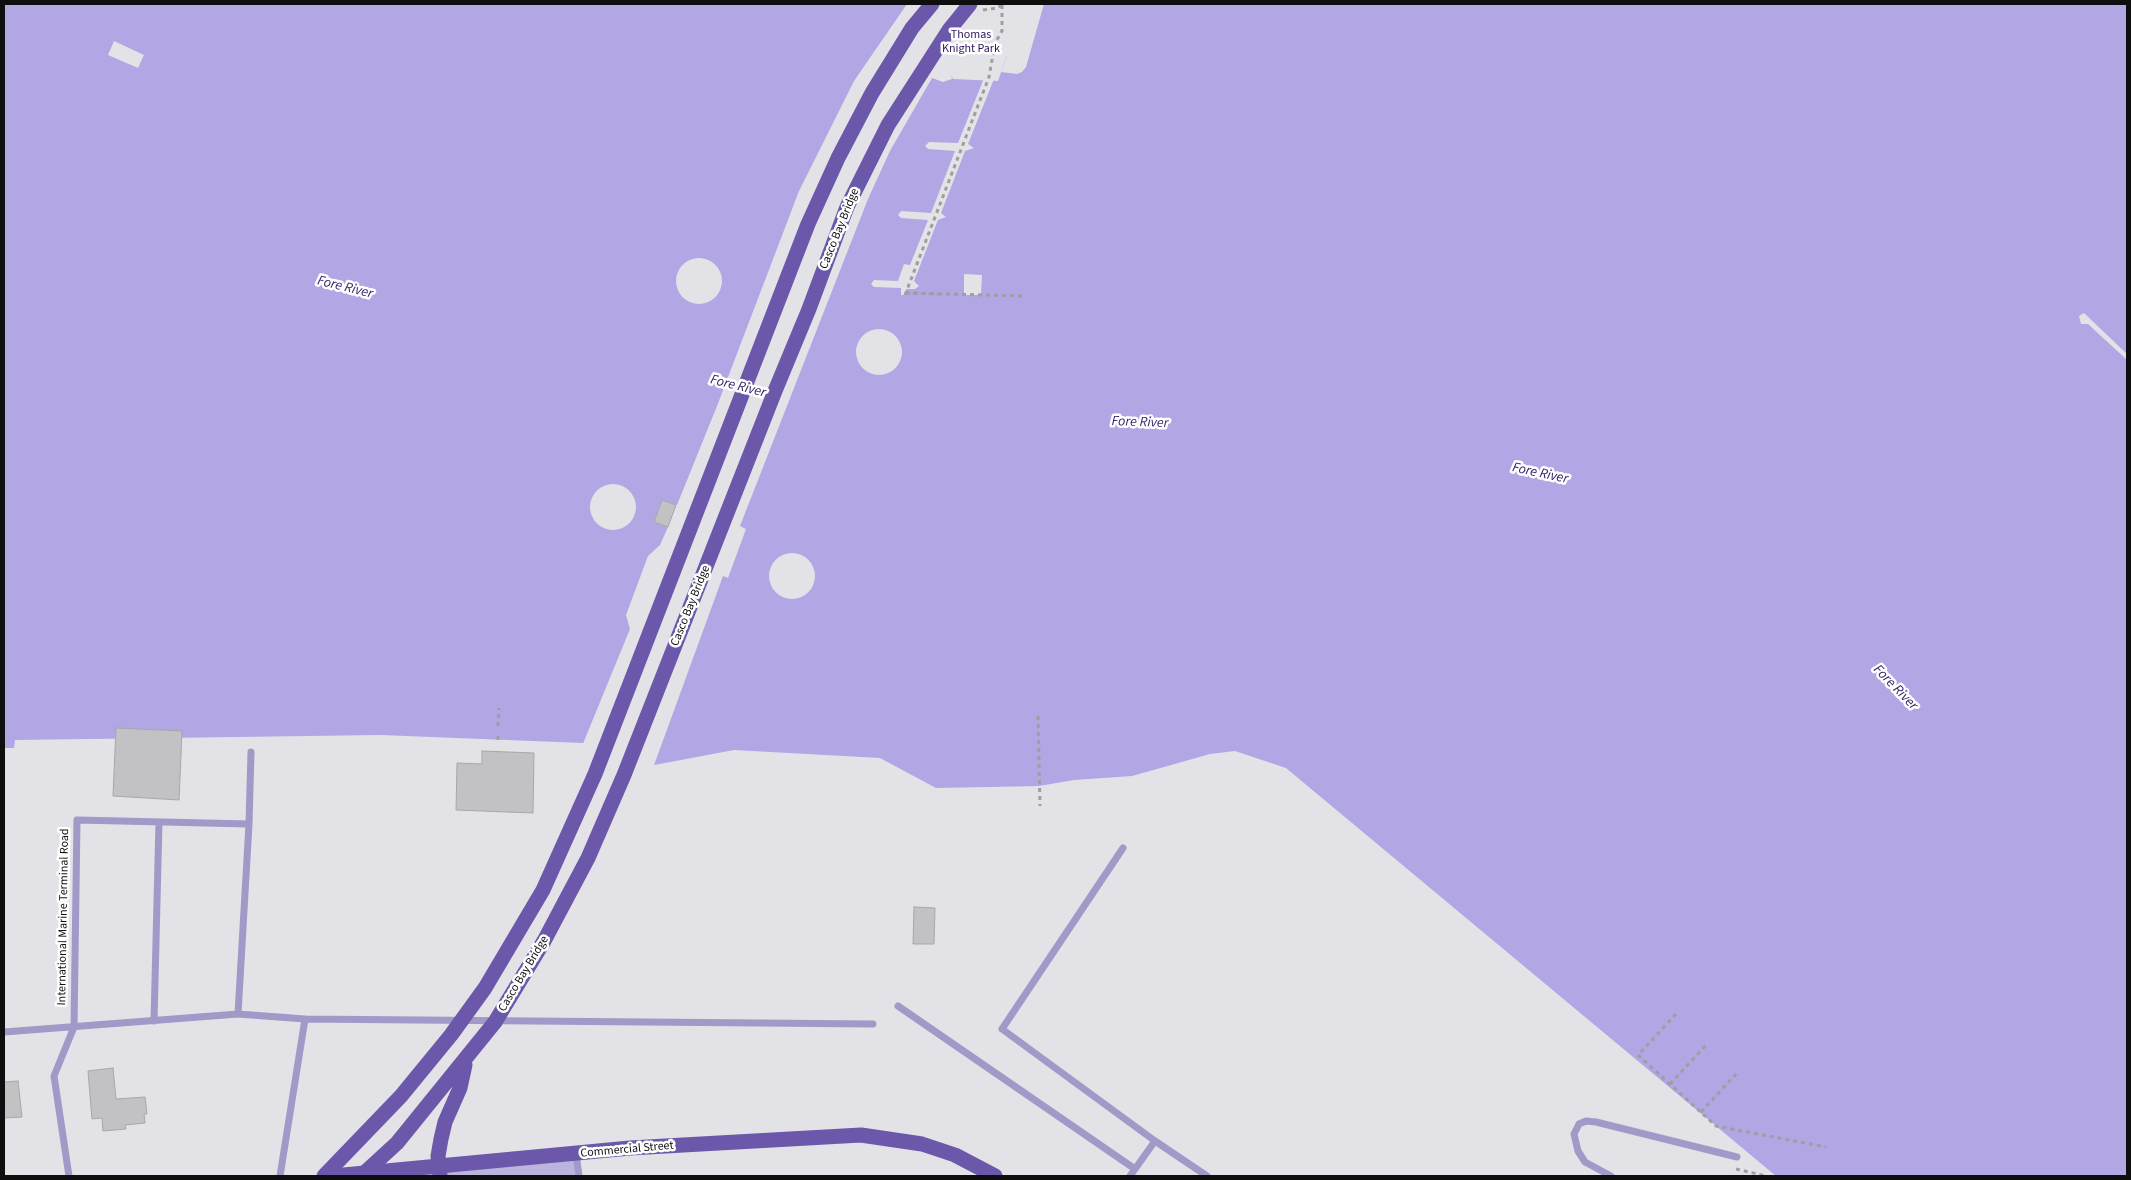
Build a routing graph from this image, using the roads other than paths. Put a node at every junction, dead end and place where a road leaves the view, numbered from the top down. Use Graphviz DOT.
graph roads {
  1 [pos="932,4"];
  2 [pos="976,7"];
  3 [pos="251,752"];
  4 [pos="159,822"];
  5 [pos="249,824"];
  6 [pos="1123,848"];
  7 [pos="898,1006"];
  8 [pos="238,1014"];
  9 [pos="305,1019"];
  10 [pos="154,1021"];
  11 [pos="873,1024"];
  12 [pos="74,1027"];
  13 [pos="4,1032"];
  14 [pos="467,1059"];
  15 [pos="1155,1141"];
  16 [pos="576,1154"];
  17 [pos="1737,1156"];
  18 [pos="1135,1169"];
  19 [pos="69,1176"];
  20 [pos="280,1176"];
  21 [pos="324,1176"];
  22 [pos="333,1176"];
  23 [pos="360,1176"];
  24 [pos="440,1176"];
  25 [pos="579,1176"];
  26 [pos="995,1176"];
  27 [pos="1130,1176"];
  28 [pos="1207,1176"];
  29 [pos="1612,1176"];
  1 -- 21 [label="main road, Casco Bay Bridge, bridge"];
  2 -- 14 [label="main road, Casco Bay Bridge, bridge"];
  3 -- 5 [label="lane"];
  4 -- 5 [label="lane, International Marine Terminal Road"];
  4 -- 10 [label="lane"];
  4 -- 12 [label="lane, International Marine Terminal Road"];
  5 -- 8 [label="lane"];
  6 -- 15 [label="lane"];
  7 -- 18 [label="lane"];
  8 -- 9 [label="lane"];
  8 -- 10 [label="lane"];
  9 -- 11 [label="lane"];
  9 -- 20 [label="lane"];
  10 -- 12 [label="lane"];
  12 -- 13 [label="lane"];
  12 -- 19 [label="lane, International Marine Terminal Road"];
  14 -- 23 [label="main road, Casco Bay Bridge, bridge"];
  14 -- 24 [label="main road, bridge"];
  15 -- 18 [label="lane"];
  15 -- 28 [label="lane"];
  16 -- 22 [label="main road, Commercial Street"];
  16 -- 25 [label="lane"];
  16 -- 26 [label="main road, Commercial Street"];
  17 -- 29 [label="lane"];
  18 -- 27 [label="lane"];
}
